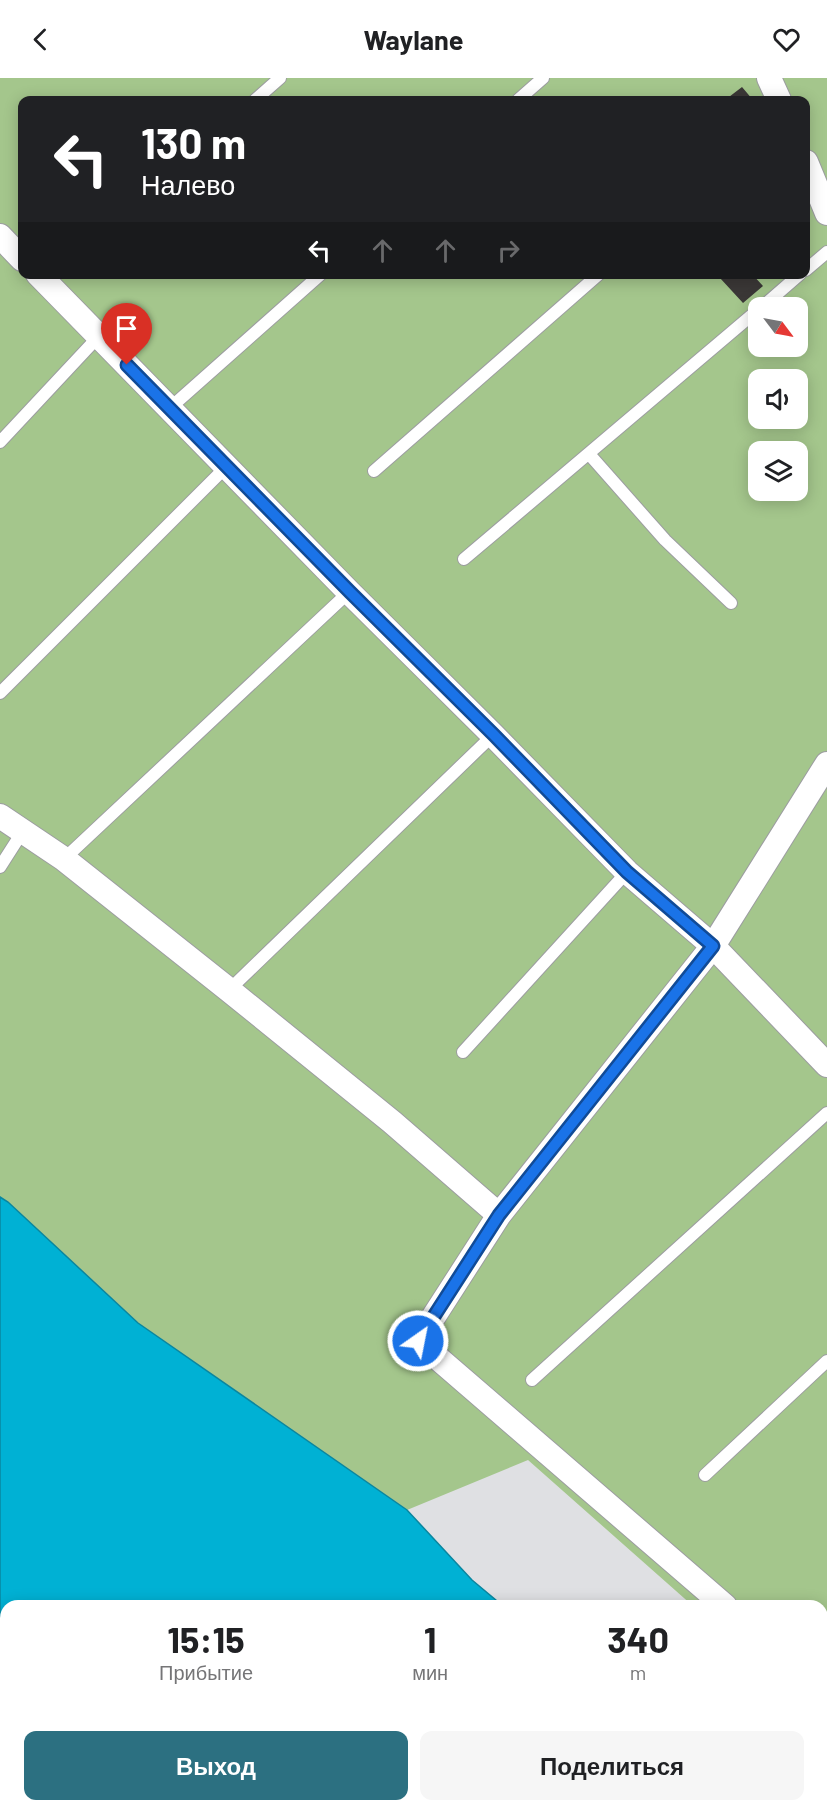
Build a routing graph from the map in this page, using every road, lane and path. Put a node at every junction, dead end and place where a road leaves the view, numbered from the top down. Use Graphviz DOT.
graph roads {
  1 [pos="280,78"];
  2 [pos="543,78"];
  3 [pos="770,78"];
  4 [pos="260,96"];
  5 [pos="523,96"];
  6 [pos="777,96"];
  7 [pos="810,172"];
  8 [pos="827,213"];
  9 [pos="0,236"];
  10 [pos="827,252"];
  11 [pos="18,255"];
  12 [pos="810,267"];
  13 [pos="43,279"];
  14 [pos="315,279"];
  15 [pos="593,279"];
  16 [pos="794,279"];
  17 [pos="773,297"];
  18 [pos="748,318"];
  19 [pos="99,336"];
  20 [pos="170,408"];
  21 [pos="0,442"];
  22 [pos="589,453"];
  23 [pos="227,466"];
  24 [pos="374,471"];
  25 [pos="464,559"];
  26 [pos="350,592"];
  27 [pos="731,603"];
  28 [pos="0,693"];
  29 [pos="494,735"];
  30 [pos="827,764"];
  31 [pos="0,816"];
  32 [pos="23,831"];
  33 [pos="64,859"];
  34 [pos="0,867"];
  35 [pos="627,872"];
  36 [pos="713,946"];
  37 [pos="229,990"];
  38 [pos="463,1052"];
  39 [pos="827,1065"];
  40 [pos="827,1113"];
  41 [pos="499,1215"];
  42 [pos="827,1361"];
  43 [pos="532,1380"];
  44 [pos="705,1475"];
  45 [pos="718,1600"];
  1 -- 4 [label="lane"];
  2 -- 5 [label="lane"];
  3 -- 6 [label="street"];
  7 -- 8 [label="street"];
  9 -- 11 [label="street"];
  10 -- 12 [label="lane"];
  13 -- 19 [label="street"];
  14 -- 20 [label="lane"];
  15 -- 24 [label="lane"];
  16 -- 17 [label="lane"];
  18 -- 22 [label="lane"];
  19 -- 20 [label="street"];
  19 -- 21 [label="lane"];
  20 -- 23 [label="street"];
  22 -- 25 [label="lane"];
  22 -- 27 [label="lane"];
  23 -- 26 [label="street"];
  23 -- 28 [label="lane"];
  26 -- 29 [label="street"];
  26 -- 33 [label="lane"];
  29 -- 35 [label="street"];
  29 -- 37 [label="lane"];
  30 -- 36 [label="street"];
  31 -- 32 [label="street"];
  32 -- 33 [label="street"];
  32 -- 34 [label="lane"];
  33 -- 37 [label="street"];
  35 -- 36 [label="street"];
  35 -- 38 [label="lane"];
  36 -- 39 [label="street"];
  36 -- 41 [label="street"];
  37 -- 41 [label="street"];
  40 -- 43 [label="lane"];
  41 -- 45 [label="street"];
  42 -- 44 [label="lane"];
}
